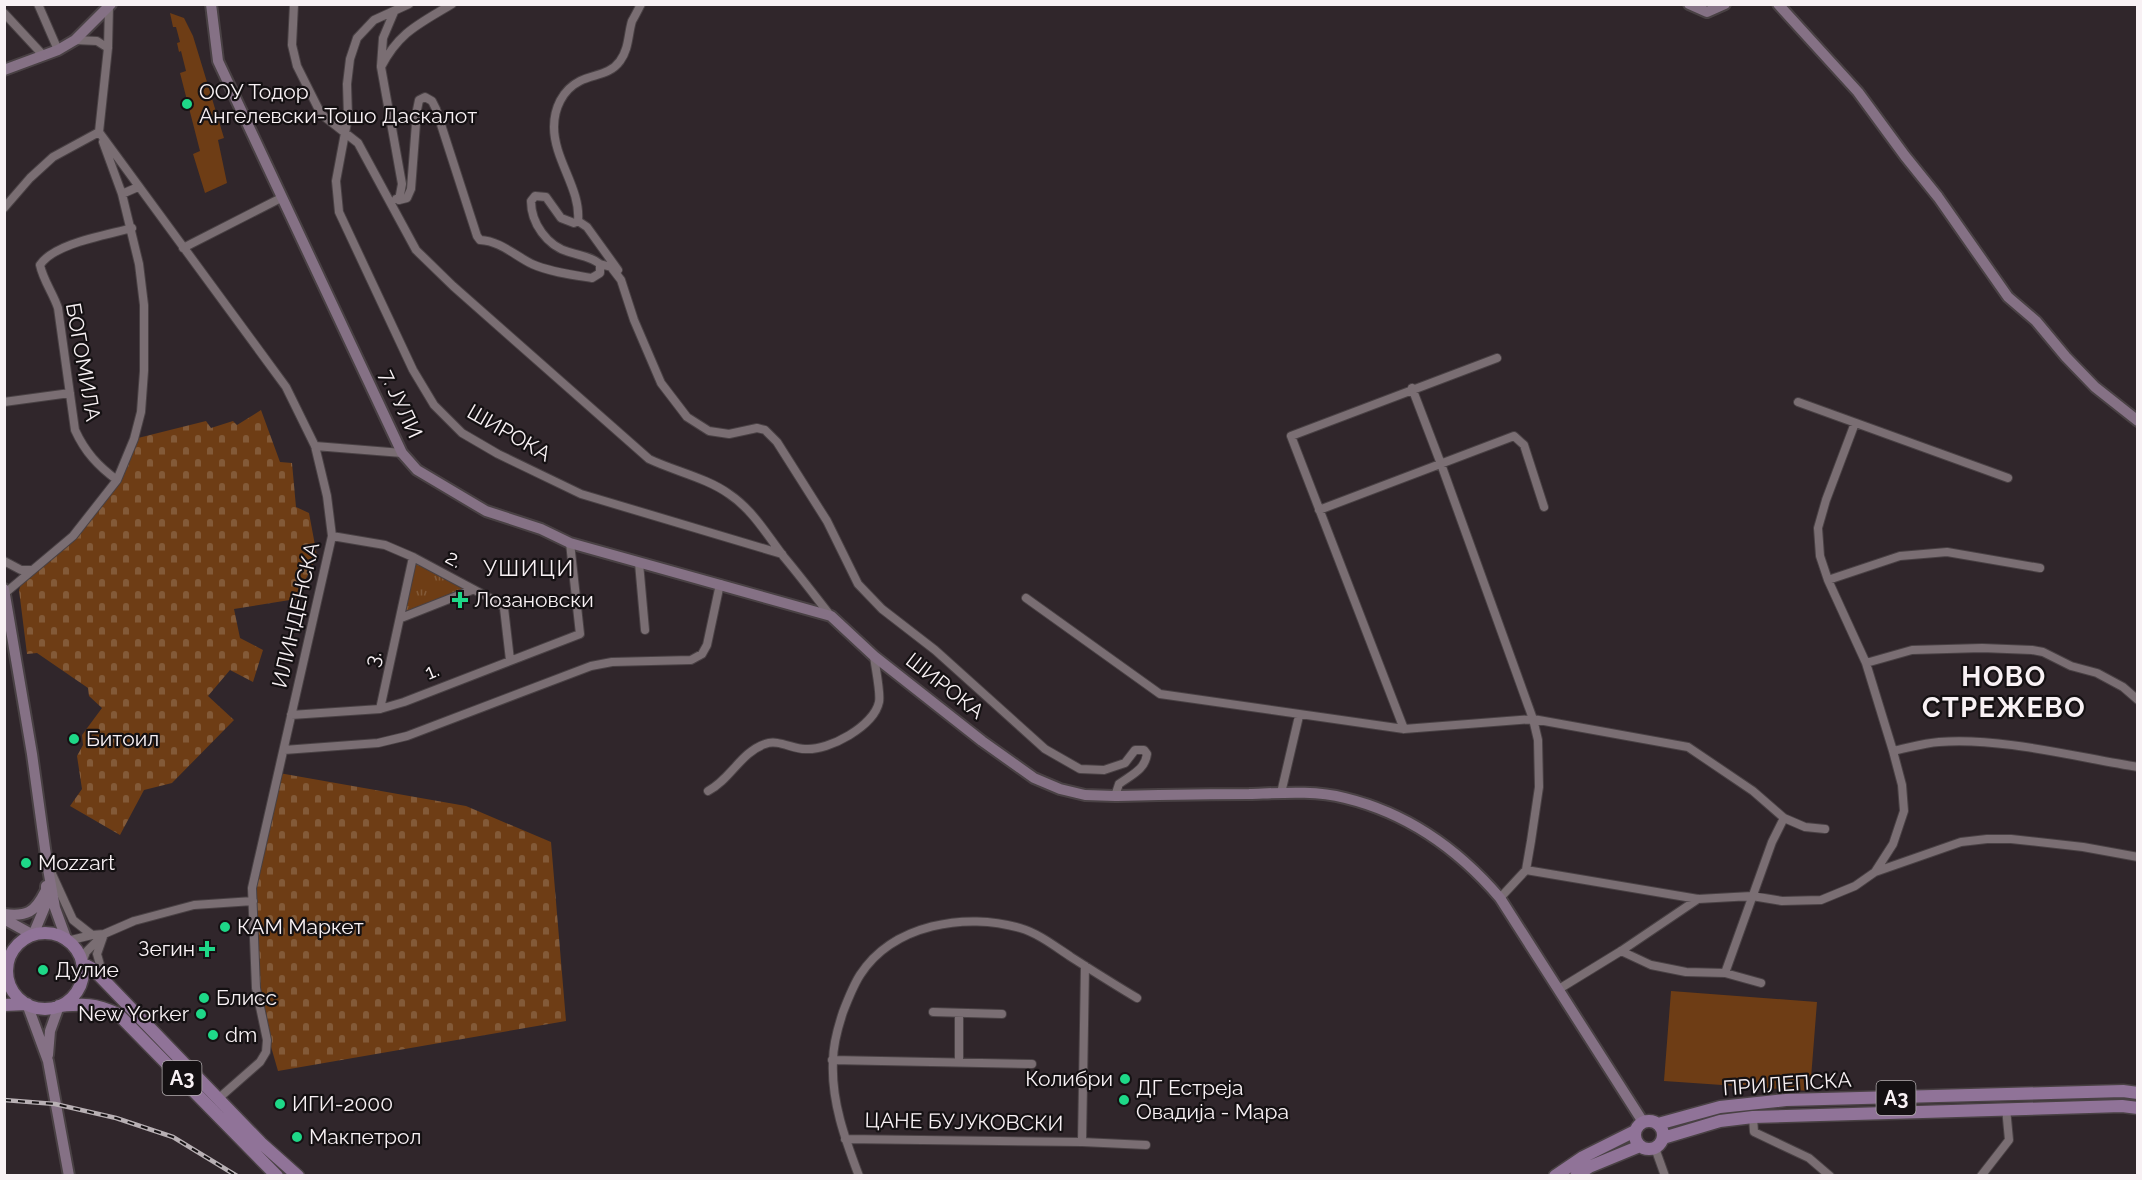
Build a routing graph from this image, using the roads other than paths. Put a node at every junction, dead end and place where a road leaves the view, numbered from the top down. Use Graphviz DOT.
graph roads {
  1 [pos="38,4"];
  2 [pos="211,4"];
  3 [pos="294,4"];
  4 [pos="409,4"];
  5 [pos="452,4"];
  6 [pos="641,4"];
  7 [pos="1689,4"];
  8 [pos="1725,4"];
  9 [pos="1778,4"];
  10 [pos="109,5"];
  11 [pos="394,12"];
  12 [pos="4,13"];
  13 [pos="75,40"];
  14 [pos="108,48"];
  15 [pos="58,50"];
  16 [pos="42,54"];
  17 [pos="381,67"];
  18 [pos="4,70"];
  19 [pos="99,132"];
  20 [pos="345,132"];
  21 [pos="138,187"];
  22 [pos="122,194"];
  23 [pos="281,198"];
  24 [pos="388,198"];
  25 [pos="399,200"];
  26 [pos="4,208"];
  27 [pos="578,221"];
  28 [pos="132,228"];
  29 [pos="183,248"];
  30 [pos="600,264"];
  31 [pos="621,280"];
  32 [pos="1497,358"];
  33 [pos="1412,388"];
  34 [pos="70,393"];
  35 [pos="4,402"];
  36 [pos="1798,402"];
  37 [pos="2138,420"];
  38 [pos="1855,423"];
  39 [pos="315,446"];
  40 [pos="402,453"];
  41 [pos="1441,464"];
  42 [pos="2008,478"];
  43 [pos="117,480"];
  44 [pos="1544,507"];
  45 [pos="1319,510"];
  46 [pos="332,536"];
  47 [pos="570,543"];
  48 [pos="783,555"];
  49 [pos="413,557"];
  50 [pos="4,561"];
  51 [pos="639,563"];
  52 [pos="2040,568"];
  53 [pos="32,570"];
  54 [pos="1828,580"];
  55 [pos="720,584"];
  56 [pos="4,589"];
  57 [pos="472,590"];
  58 [pos="5,594"];
  59 [pos="1026,598"];
  60 [pos="831,616"];
  61 [pos="401,618"];
  62 [pos="645,630"];
  63 [pos="874,656"];
  64 [pos="510,660"];
  65 [pos="1866,663"];
  66 [pos="2138,700"];
  67 [pos="380,709"];
  68 [pos="291,715"];
  69 [pos="1299,716"];
  70 [pos="1533,719"];
  71 [pos="1404,729"];
  72 [pos="284,750"];
  73 [pos="1893,751"];
  74 [pos="2138,767"];
  75 [pos="708,791"];
  76 [pos="1281,793"];
  77 [pos="1115,796"];
  78 [pos="1785,818"];
  79 [pos="1825,829"];
  80 [pos="2138,857"];
  81 [pos="47,863"];
  82 [pos="1526,870"];
  83 [pos="1875,872"];
  84 [pos="46,889"];
  85 [pos="1752,896"];
  86 [pos="1500,898"];
  87 [pos="1698,898"];
  88 [pos="254,901"];
  89 [pos="4,914"];
  90 [pos="4,919"];
  91 [pos="104,934"];
  92 [pos="33,935"];
  93 [pos="92,935"];
  94 [pos="67,941"];
  95 [pos="1621,951"];
  96 [pos="82,963"];
  97 [pos="5,966"];
  98 [pos="1085,966"];
  99 [pos="1725,973"];
  100 [pos="106,983"];
  101 [pos="1761,983"];
  102 [pos="1559,989"];
  103 [pos="1137,998"];
  104 [pos="27,1004"];
  105 [pos="85,1004"];
  106 [pos="4,1005"];
  107 [pos="58,1006"];
  108 [pos="933,1012"];
  109 [pos="959,1013"];
  110 [pos="1002,1014"];
  111 [pos="33,1022"];
  112 [pos="53,1022"];
  113 [pos="832,1060"];
  114 [pos="48,1061"];
  115 [pos="958,1062"];
  116 [pos="1032,1064"];
  117 [pos="2138,1093"];
  118 [pos="219,1098"];
  119 [pos="2006,1108"];
  120 [pos="2138,1108"];
  121 [pos="1753,1117"];
  122 [pos="1658,1124"];
  123 [pos="1639,1126"];
  124 [pos="845,1139"];
  125 [pos="1082,1142"];
  126 [pos="1659,1143"];
  127 [pos="1146,1144"];
  128 [pos="1640,1146"];
  129 [pos="69,1176"];
  130 [pos="277,1176"];
  131 [pos="298,1176"];
  132 [pos="859,1176"];
  133 [pos="1554,1176"];
  134 [pos="1576,1176"];
  135 [pos="1665,1176"];
  136 [pos="1830,1176"];
  137 [pos="1980,1176"];
  1 -- 15 [label="street"];
  2 -- 23 [label="street, 7. ЈУЛИ"];
  3 -- 20 [label="street, ШИРОКА"];
  4 -- 11 [label="street"];
  5 -- 17 [label="street"];
  6 -- 27 [label="street"];
  7 -- 8 [label="street"];
  9 -- 37 [label="street"];
  10 -- 13 [label="street"];
  10 -- 14 [label="street"];
  11 -- 17 [label="street"];
  11 -- 20 [label="street"];
  12 -- 16 [label="street"];
  13 -- 14 [label="street"];
  13 -- 15 [label="street"];
  14 -- 19 [label="street"];
  15 -- 16 [label="street"];
  16 -- 18 [label="street"];
  17 -- 25 [label="street"];
  19 -- 21 [label="street, ИЛИНДЕНСКА"];
  19 -- 22 [label="street"];
  19 -- 26 [label="street"];
  20 -- 24 [label="street, ШИРОКА"];
  20 -- 48 [label="street, ШИРОКА"];
  21 -- 22 [label="street"];
  21 -- 29 [label="street, ИЛИНДЕНСКА"];
  22 -- 28 [label="street"];
  23 -- 29 [label="street"];
  23 -- 40 [label="street, 7. ЈУЛИ"];
  24 -- 25 [label="street"];
  24 -- 48 [label="street, ШИРОКА"];
  25 -- 30 [label="street"];
  27 -- 30 [label="street"];
  27 -- 31 [label="street"];
  28 -- 34 [label="street, БОГОМИЛА"];
  28 -- 43 [label="street"];
  29 -- 39 [label="street, ИЛИНДЕНСКА"];
  30 -- 31 [label="street"];
  31 -- 77 [label="street"];
  32 -- 33 [label="street"];
  33 -- 41 [label="street"];
  33 -- 45 [label="street"];
  34 -- 35 [label="street"];
  34 -- 43 [label="street, БОГОМИЛА"];
  36 -- 38 [label="street"];
  38 -- 42 [label="street"];
  38 -- 54 [label="street"];
  39 -- 40 [label="street"];
  39 -- 46 [label="street, ИЛИНДЕНСКА"];
  40 -- 47 [label="street, 7. ЈУЛИ"];
  41 -- 44 [label="street"];
  41 -- 45 [label="street"];
  41 -- 70 [label="street"];
  43 -- 53 [label="street"];
  45 -- 71 [label="street"];
  46 -- 49 [label="street, 2."];
  46 -- 68 [label="street, ИЛИНДЕНСКА"];
  47 -- 51 [label="street, 7. ЈУЛИ"];
  47 -- 64 [label="street, 1."];
  48 -- 60 [label="street, ШИРОКА"];
  49 -- 57 [label="street, 2."];
  49 -- 61 [label="street, 3."];
  50 -- 53 [label="street"];
  51 -- 55 [label="street, 7. ЈУЛИ"];
  51 -- 62 [label="street"];
  52 -- 54 [label="street"];
  53 -- 58 [label="street"];
  54 -- 65 [label="street"];
  55 -- 60 [label="street, 7. ЈУЛИ"];
  55 -- 72 [label="street"];
  56 -- 58 [label="street"];
  57 -- 61 [label="street"];
  57 -- 64 [label="street, 2."];
  58 -- 81 [label="street"];
  59 -- 69 [label="street"];
  60 -- 63 [label="street, ШИРОКА"];
  61 -- 67 [label="street, 3."];
  63 -- 75 [label="street"];
  63 -- 77 [label="street, ШИРОКА"];
  64 -- 67 [label="street, 1."];
  65 -- 66 [label="street"];
  65 -- 73 [label="street"];
  67 -- 68 [label="street, 1."];
  68 -- 72 [label="street, ИЛИНДЕНСКА"];
  69 -- 71 [label="street"];
  69 -- 76 [label="street"];
  70 -- 71 [label="street"];
  70 -- 78 [label="street"];
  70 -- 82 [label="street"];
  72 -- 88 [label="street, ИЛИНДЕНСКА"];
  73 -- 74 [label="street"];
  73 -- 83 [label="street"];
  76 -- 77 [label="street, ШИРОКА"];
  76 -- 86 [label="street, ШИРОКА"];
  78 -- 79 [label="street"];
  78 -- 85 [label="street"];
  80 -- 83 [label="street"];
  81 -- 84 [label="street"];
  81 -- 93 [label="street"];
  81 -- 94 [label="street"];
  82 -- 86 [label="street"];
  82 -- 87 [label="street"];
  83 -- 85 [label="street"];
  84 -- 89 [label="street"];
  84 -- 92 [label="street"];
  85 -- 87 [label="street"];
  85 -- 99 [label="street"];
  86 -- 102 [label="street, ШИРОКА"];
  87 -- 95 [label="street"];
  88 -- 91 [label="street"];
  88 -- 118 [label="street, ИЛИНДЕНСКА"];
  90 -- 92 [label="street"];
  91 -- 93 [label="street"];
  91 -- 96 [label="street"];
  91 -- 100 [label="street"];
  92 -- 94 [label="main road"];
  92 -- 97 [label="main road"];
  93 -- 94 [label="street"];
  94 -- 96 [label="main road, A3"];
  95 -- 99 [label="street"];
  95 -- 102 [label="street"];
  96 -- 100 [label="main road, A3"];
  96 -- 107 [label="main road"];
  97 -- 104 [label="main road"];
  98 -- 103 [label="street"];
  98 -- 113 [label="street"];
  98 -- 125 [label="street, ЦАНЕ БУЈУКОВСКИ"];
  99 -- 101 [label="street"];
  100 -- 118 [label="main road, A3"];
  102 -- 123 [label="street, ШИРОКА"];
  104 -- 106 [label="main road, A3"];
  104 -- 107 [label="main road, A3"];
  104 -- 111 [label="street"];
  105 -- 107 [label="main road, A3"];
  105 -- 112 [label="street"];
  105 -- 130 [label="main road, A3"];
  106 -- 111 [label="street"];
  107 -- 112 [label="street"];
  108 -- 109 [label="street"];
  109 -- 110 [label="street"];
  109 -- 115 [label="street"];
  111 -- 114 [label="street"];
  112 -- 114 [label="street"];
  113 -- 115 [label="street"];
  113 -- 124 [label="street"];
  114 -- 129 [label="street"];
  115 -- 116 [label="street"];
  117 -- 122 [label="main road, ПРИЛЕПСКА / A3"];
  118 -- 131 [label="main road, A3"];
  119 -- 120 [label="main road, ПРИЛЕПСКА / A3"];
  119 -- 121 [label="main road, ПРИЛЕПСКА / A3"];
  119 -- 137 [label="street"];
  121 -- 126 [label="main road, ПРИЛЕПСКА / A3"];
  121 -- 136 [label="street"];
  122 -- 123 [label="main road, A3"];
  122 -- 126 [label="main road"];
  123 -- 128 [label="main road"];
  123 -- 133 [label="main road"];
  124 -- 125 [label="street, ЦАНЕ БУЈУКОВСКИ"];
  124 -- 132 [label="street"];
  125 -- 127 [label="street, ЦАНЕ БУЈУКОВСКИ"];
  126 -- 128 [label="main road, A3"];
  126 -- 135 [label="street"];
  128 -- 134 [label="main road, A3"];
}
